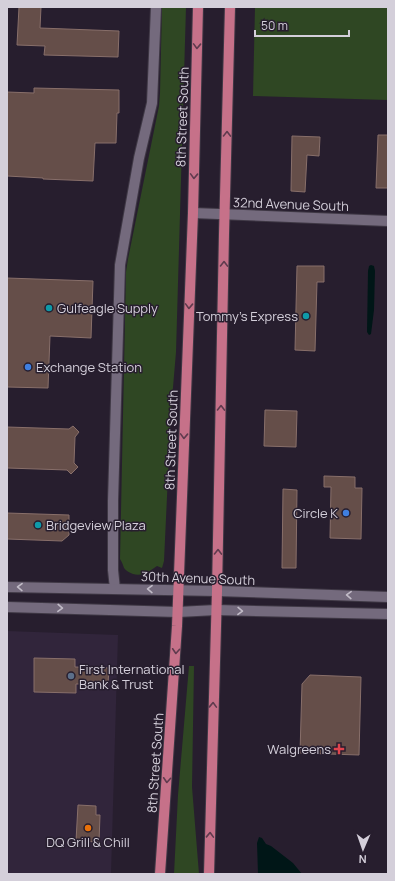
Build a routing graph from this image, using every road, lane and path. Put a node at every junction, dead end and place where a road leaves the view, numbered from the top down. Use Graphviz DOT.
graph roads {
  1 [pos="156,7"];
  2 [pos="198,7"];
  3 [pos="230,7"];
  4 [pos="193,213"];
  5 [pos="225,215"];
  6 [pos="388,221"];
  7 [pos="7,587"];
  8 [pos="116,589"];
  9 [pos="179,590"];
  10 [pos="217,591"];
  11 [pos="370,596"];
  12 [pos="388,597"];
  13 [pos="7,607"];
  14 [pos="216,610"];
  15 [pos="178,612"];
  16 [pos="370,613"];
  17 [pos="388,614"];
  18 [pos="160,874"];
  19 [pos="209,874"];
  1 -- 8 [label="street"];
  2 -- 4 [label="main road, 8th Street South, one-way"];
  5 -- 3 [label="main road, one-way"];
  4 -- 5 [label="street, 32nd Avenue South"];
  4 -- 9 [label="main road, 8th Street South, one-way"];
  5 -- 6 [label="street, 32nd Avenue South"];
  10 -- 5 [label="main road, one-way"];
  8 -- 7 [label="street, 30th Avenue South, one-way"];
  9 -- 8 [label="street, 30th Avenue South, one-way"];
  9 -- 10 [label="street, 30th Avenue South"];
  9 -- 15 [label="main road, 8th Street South"];
  11 -- 10 [label="street, 30th Avenue South, one-way"];
  10 -- 14 [label="main road"];
  11 -- 12 [label="street, 30th Avenue South"];
  11 -- 16 [label="street"];
  13 -- 15 [label="street, one-way"];
  14 -- 15 [label="street"];
  14 -- 16 [label="street, one-way"];
  19 -- 14 [label="main road, one-way"];
  15 -- 18 [label="main road, 8th Street South, one-way"];
  16 -- 17 [label="street"];
}
